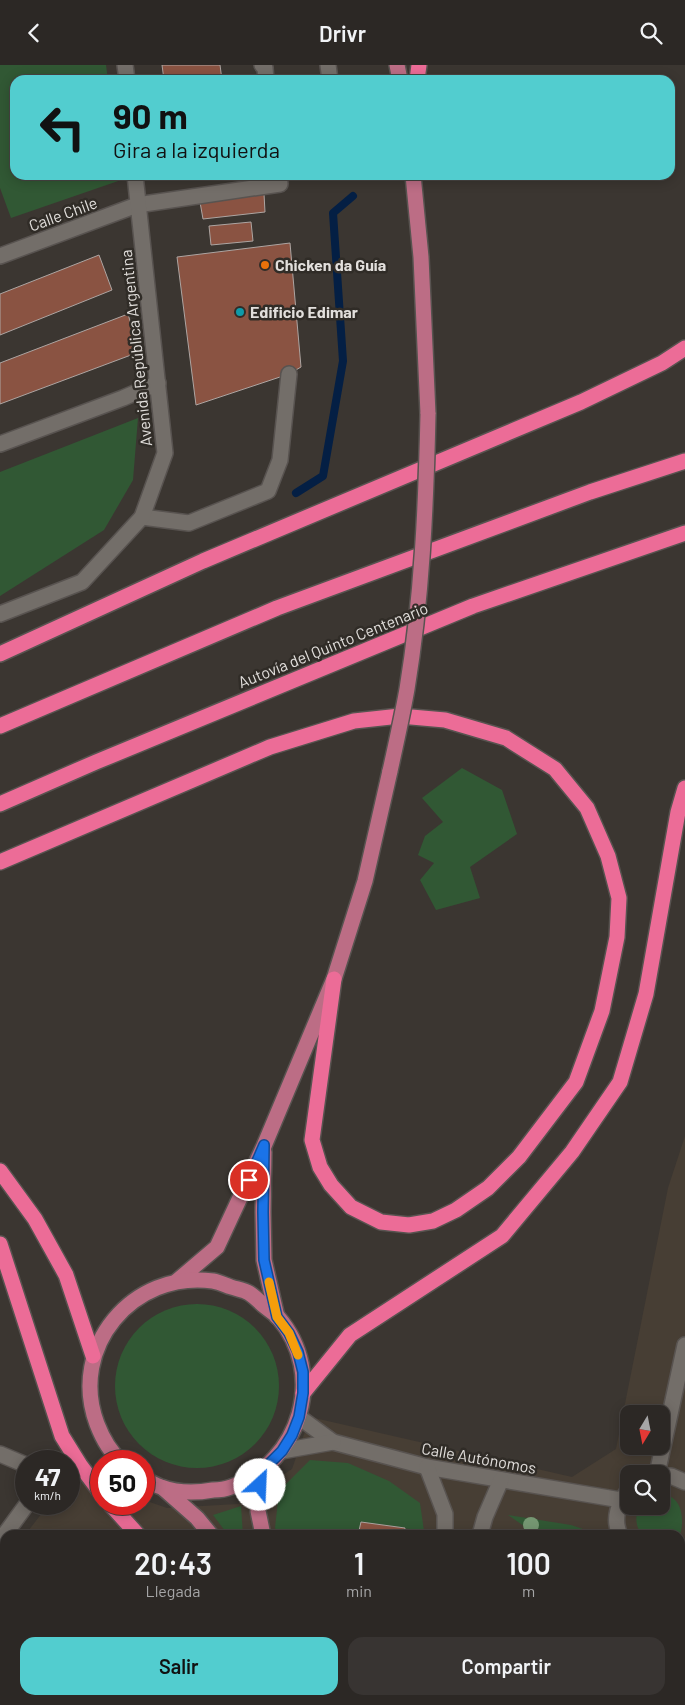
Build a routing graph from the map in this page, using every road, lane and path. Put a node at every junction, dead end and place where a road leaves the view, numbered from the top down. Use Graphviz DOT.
graph roads {
  1 [pos="134,180"];
  2 [pos="280,180"];
  3 [pos="414,180"];
  4 [pos="137,205"];
  5 [pos="0,256"];
  6 [pos="685,349"];
  7 [pos="289,375"];
  8 [pos="158,383"];
  9 [pos="0,444"];
  10 [pos="685,461"];
  11 [pos="142,517"];
  12 [pos="685,533"];
  13 [pos="0,614"];
  14 [pos="0,654"];
  15 [pos="0,726"];
  16 [pos="685,787"];
  17 [pos="0,804"];
  18 [pos="0,862"];
  19 [pos="334,979"];
  20 [pos="264,1145"];
  21 [pos="0,1171"];
  22 [pos="0,1244"];
  23 [pos="177,1281"];
  24 [pos="277,1317"];
  25 [pos="685,1345"];
  26 [pos="93,1356"];
  27 [pos="303,1393"];
  28 [pos="299,1417"];
  29 [pos="333,1442"];
  30 [pos="113,1450"];
  31 [pos="282,1451"];
  32 [pos="0,1454"];
  33 [pos="15,1460"];
  34 [pos="659,1465"];
  35 [pos="427,1467"];
  36 [pos="262,1471"];
  37 [pos="670,1476"];
  38 [pos="90,1478"];
  39 [pos="501,1480"];
  40 [pos="685,1482"];
  41 [pos="155,1484"];
  42 [pos="162,1487"];
  43 [pos="620,1494"];
  44 [pos="620,1504"];
  45 [pos="20,1515"];
  46 [pos="120,1515"];
  47 [pos="9,1530"];
  48 [pos="133,1530"];
  49 [pos="207,1530"];
  50 [pos="262,1530"];
  51 [pos="445,1530"];
  52 [pos="481,1530"];
  53 [pos="617,1530"];
  1 -- 4 [label="street, Avenida República Argentina"];
  2 -- 4 [label="street, Calle Chile"];
  3 -- 19 [label="main road, bridge"];
  4 -- 5 [label="street, Calle Chile"];
  4 -- 8 [label="street, Avenida República Argentina"];
  6 -- 14 [label="highway"];
  7 -- 11 [label="street"];
  8 -- 9 [label="street"];
  8 -- 11 [label="street, Avenida República Argentina"];
  10 -- 15 [label="highway"];
  11 -- 13 [label="street, Avenida República Argentina"];
  12 -- 17 [label="highway, Autovía del Quinto Centenario"];
  16 -- 27 [label="highway"];
  18 -- 19 [label="highway"];
  19 -- 20 [label="main road"];
  20 -- 23 [label="main road"];
  20 -- 24 [label="main road"];
  21 -- 26 [label="highway"];
  22 -- 38 [label="highway"];
  23 -- 24 [label="main road"];
  23 -- 26 [label="main road"];
  24 -- 27 [label="main road"];
  25 -- 34 [label="street"];
  26 -- 30 [label="main road"];
  27 -- 28 [label="main road"];
  28 -- 29 [label="street, Calle Autónomos"];
  28 -- 31 [label="main road"];
  29 -- 31 [label="street, Calle Autónomos"];
  29 -- 35 [label="street, Calle Autónomos"];
  31 -- 36 [label="main road"];
  32 -- 33 [label="street"];
  35 -- 39 [label="street, Calle Autónomos"];
  35 -- 51 [label="street"];
  36 -- 42 [label="main road"];
  36 -- 50 [label="main road"];
  37 -- 40 [label="street"];
  39 -- 43 [label="street, Calle Autónomos"];
  39 -- 52 [label="street"];
  41 -- 42 [label="main road"];
  42 -- 49 [label="main road"];
  44 -- 53 [label="street"];
  45 -- 47 [label="street"];
  46 -- 48 [label="highway"];
}
